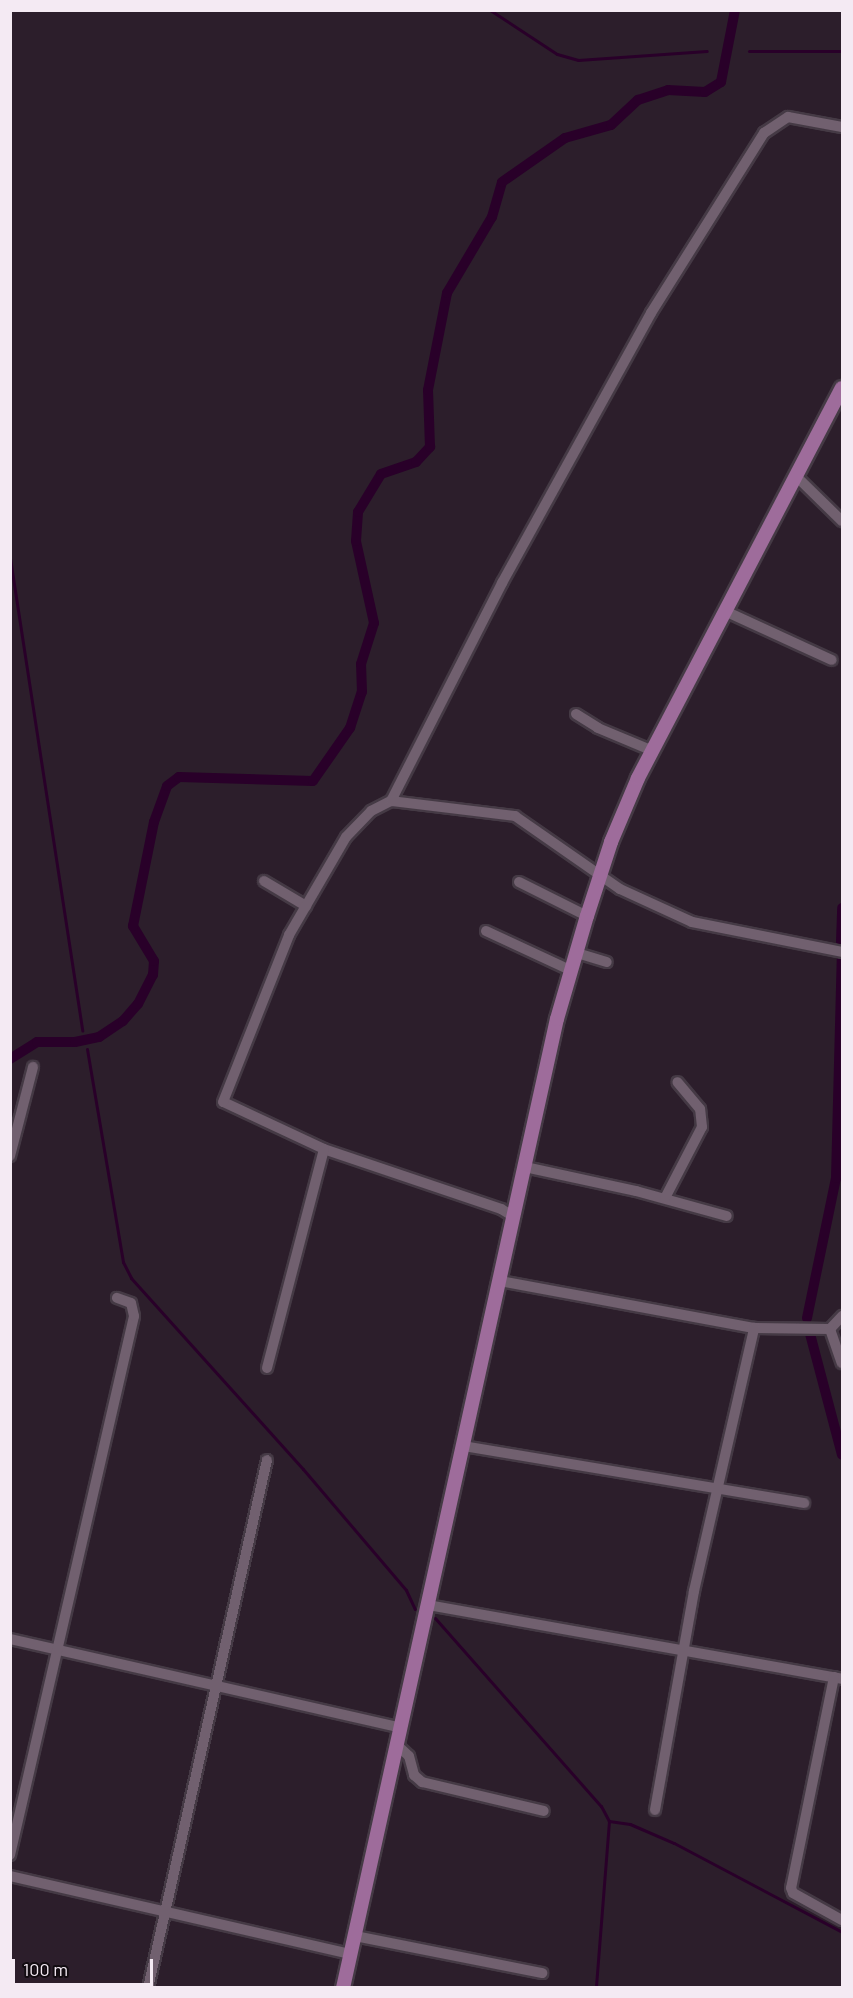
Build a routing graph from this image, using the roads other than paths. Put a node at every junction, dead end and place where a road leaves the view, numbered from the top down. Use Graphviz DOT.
graph roads {
  1 [pos="843,127"];
  2 [pos="843,388"];
  3 [pos="797,477"];
  4 [pos="843,521"];
  5 [pos="727,612"];
  6 [pos="832,660"];
  7 [pos="576,714"];
  8 [pos="653,751"];
  9 [pos="391,801"];
  10 [pos="600,875"];
  11 [pos="264,881"];
  12 [pos="519,882"];
  13 [pos="306,906"];
  14 [pos="587,916"];
  15 [pos="486,931"];
  16 [pos="843,952"];
  17 [pos="577,953"];
  18 [pos="607,962"];
  19 [pos="572,971"];
  20 [pos="33,1067"];
  21 [pos="677,1082"];
  22 [pos="324,1149"];
  23 [pos="10,1156"];
  24 [pos="525,1167"];
  25 [pos="665,1198"];
  26 [pos="727,1216"];
  27 [pos="514,1217"];
  28 [pos="500,1281"];
  29 [pos="117,1298"];
  30 [pos="843,1316"];
  31 [pos="754,1328"];
  32 [pos="830,1329"];
  33 [pos="842,1362"];
  34 [pos="267,1368"];
  35 [pos="463,1446"];
  36 [pos="267,1460"];
  37 [pos="718,1489"];
  38 [pos="804,1503"];
  39 [pos="428,1605"];
  40 [pos="10,1640"];
  41 [pos="58,1650"];
  42 [pos="683,1651"];
  43 [pos="838,1678"];
  44 [pos="216,1686"];
  45 [pos="401,1728"];
  46 [pos="397,1745"];
  47 [pos="655,1810"];
  48 [pos="544,1811"];
  49 [pos="10,1855"];
  50 [pos="10,1876"];
  51 [pos="165,1913"];
  52 [pos="843,1920"];
  53 [pos="355,1936"];
  54 [pos="351,1954"];
  55 [pos="542,1973"];
  56 [pos="148,1988"];
  57 [pos="344,1988"];
  1 -- 9 [label="street"];
  2 -- 3 [label="main road"];
  3 -- 4 [label="street"];
  3 -- 5 [label="main road"];
  5 -- 6 [label="street"];
  5 -- 8 [label="main road"];
  7 -- 8 [label="street"];
  8 -- 10 [label="main road"];
  9 -- 10 [label="street"];
  9 -- 13 [label="street"];
  10 -- 14 [label="main road"];
  10 -- 16 [label="street"];
  11 -- 13 [label="street"];
  12 -- 14 [label="street"];
  13 -- 22 [label="street"];
  14 -- 17 [label="main road"];
  15 -- 19 [label="street"];
  17 -- 18 [label="street"];
  17 -- 19 [label="main road"];
  19 -- 24 [label="main road"];
  20 -- 23 [label="street"];
  21 -- 25 [label="street"];
  22 -- 27 [label="street"];
  22 -- 34 [label="street"];
  24 -- 25 [label="street"];
  24 -- 27 [label="main road"];
  25 -- 26 [label="street"];
  27 -- 28 [label="main road"];
  28 -- 31 [label="street"];
  28 -- 35 [label="main road"];
  29 -- 41 [label="street"];
  30 -- 32 [label="street"];
  31 -- 32 [label="street"];
  31 -- 37 [label="street"];
  32 -- 33 [label="street"];
  35 -- 37 [label="street"];
  35 -- 39 [label="main road"];
  36 -- 44 [label="street"];
  37 -- 38 [label="street"];
  37 -- 42 [label="street"];
  39 -- 42 [label="street"];
  39 -- 45 [label="main road"];
  40 -- 41 [label="street"];
  41 -- 44 [label="street"];
  41 -- 49 [label="street"];
  42 -- 43 [label="street"];
  42 -- 47 [label="street"];
  43 -- 52 [label="street"];
  44 -- 45 [label="street"];
  44 -- 51 [label="street"];
  45 -- 46 [label="main road"];
  46 -- 48 [label="street"];
  46 -- 53 [label="main road"];
  50 -- 51 [label="street"];
  51 -- 54 [label="street"];
  51 -- 56 [label="street"];
  53 -- 54 [label="main road"];
  53 -- 55 [label="street"];
  54 -- 57 [label="main road"];
}
